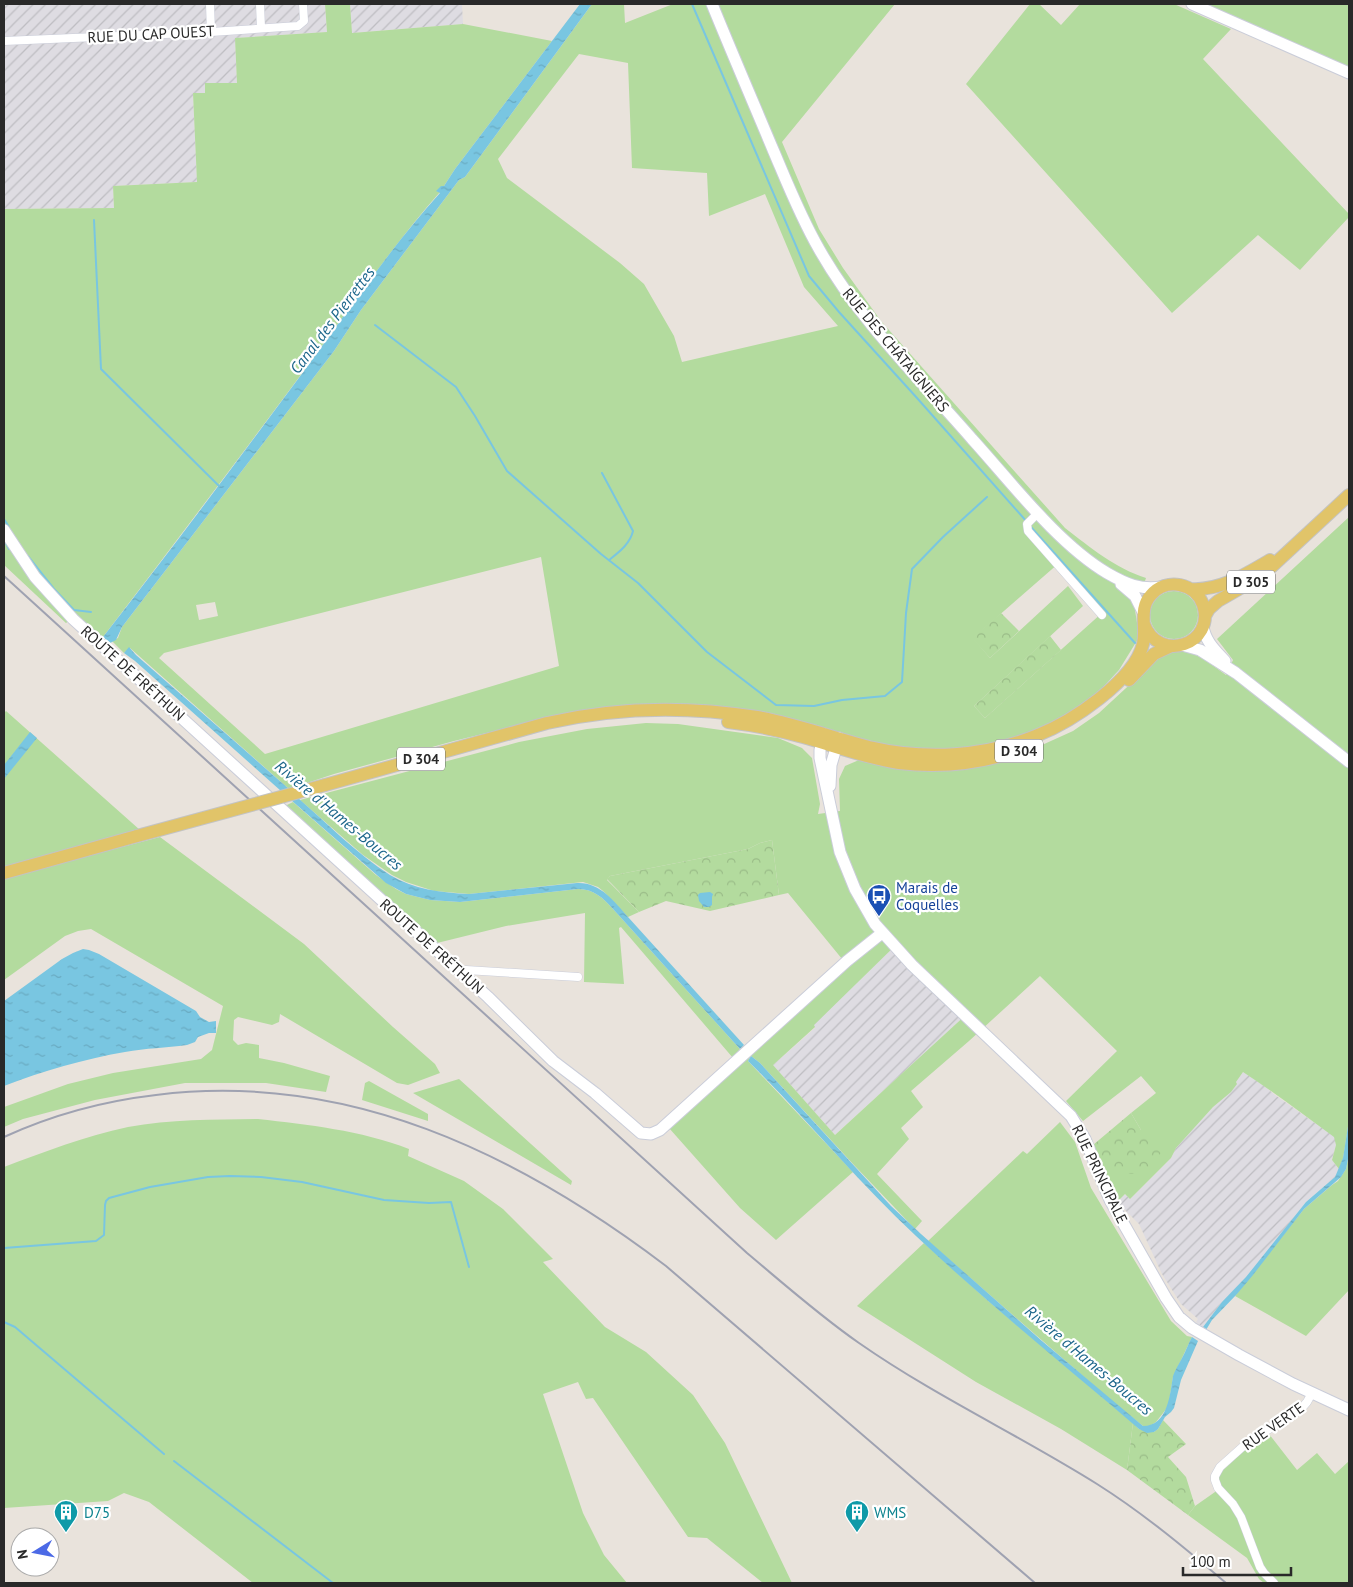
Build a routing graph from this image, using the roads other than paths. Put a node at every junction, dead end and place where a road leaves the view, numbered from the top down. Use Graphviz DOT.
graph roads {
  1 [pos="210,4"];
  2 [pos="260,4"];
  3 [pos="304,4"];
  4 [pos="712,4"];
  5 [pos="1192,4"];
  6 [pos="261,28"];
  7 [pos="211,32"];
  8 [pos="4,41"];
  9 [pos="1349,73"];
  10 [pos="1349,495"];
  11 [pos="1032,518"];
  12 [pos="4,530"];
  13 [pos="1295,544"];
  14 [pos="1108,574"];
  15 [pos="1162,587"];
  16 [pos="1191,589"];
  17 [pos="1102,615"];
  18 [pos="1144,618"];
  19 [pos="1204,621"];
  20 [pos="1176,646"];
  21 [pos="1236,673"];
  22 [pos="823,738"];
  23 [pos="837,743"];
  24 [pos="1349,762"];
  25 [pos="832,815"];
  26 [pos="4,873"];
  27 [pos="882,933"];
  28 [pos="462,974"];
  29 [pos="578,977"];
  30 [pos="1312,1393"];
  31 [pos="1349,1410"];
  32 [pos="1274,1583"];
  1 -- 7 [label="street"];
  2 -- 6 [label="street"];
  3 -- 6 [label="street, RUE DU CAP OUEST"];
  4 -- 11 [label="street, RUE DES CHÂTAIGNIERS"];
  5 -- 9 [label="street"];
  6 -- 7 [label="street, RUE DU CAP OUEST"];
  7 -- 8 [label="street, RUE DU CAP OUEST"];
  10 -- 13 [label="main road, D 305"];
  11 -- 14 [label="street, RUE DES CHÂTAIGNIERS"];
  11 -- 17 [label="street"];
  12 -- 28 [label="street, ROUTE DE FRÉTHUN"];
  13 -- 16 [label="main road, D 305"];
  13 -- 19 [label="main road, D 305"];
  14 -- 15 [label="street, RUE DES CHÂTAIGNIERS"];
  14 -- 18 [label="street"];
  15 -- 16 [label="main road"];
  15 -- 18 [label="main road"];
  16 -- 19 [label="main road"];
  18 -- 20 [label="main road"];
  18 -- 23 [label="main road, D 304"];
  19 -- 20 [label="main road"];
  19 -- 21 [label="street"];
  20 -- 21 [label="street"];
  20 -- 23 [label="main road, D 304"];
  21 -- 24 [label="street"];
  22 -- 23 [label="main road, D 304"];
  22 -- 25 [label="street"];
  22 -- 26 [label="main road, D 304, bridge"];
  23 -- 25 [label="street"];
  25 -- 27 [label="street, RUE PRINCIPALE"];
  27 -- 28 [label="street, ROUTE DE FRÉTHUN"];
  27 -- 30 [label="street, RUE PRINCIPALE"];
  28 -- 29 [label="street"];
  30 -- 31 [label="street, RUE PRINCIPALE"];
  30 -- 32 [label="street, RUE VERTE"];
}
